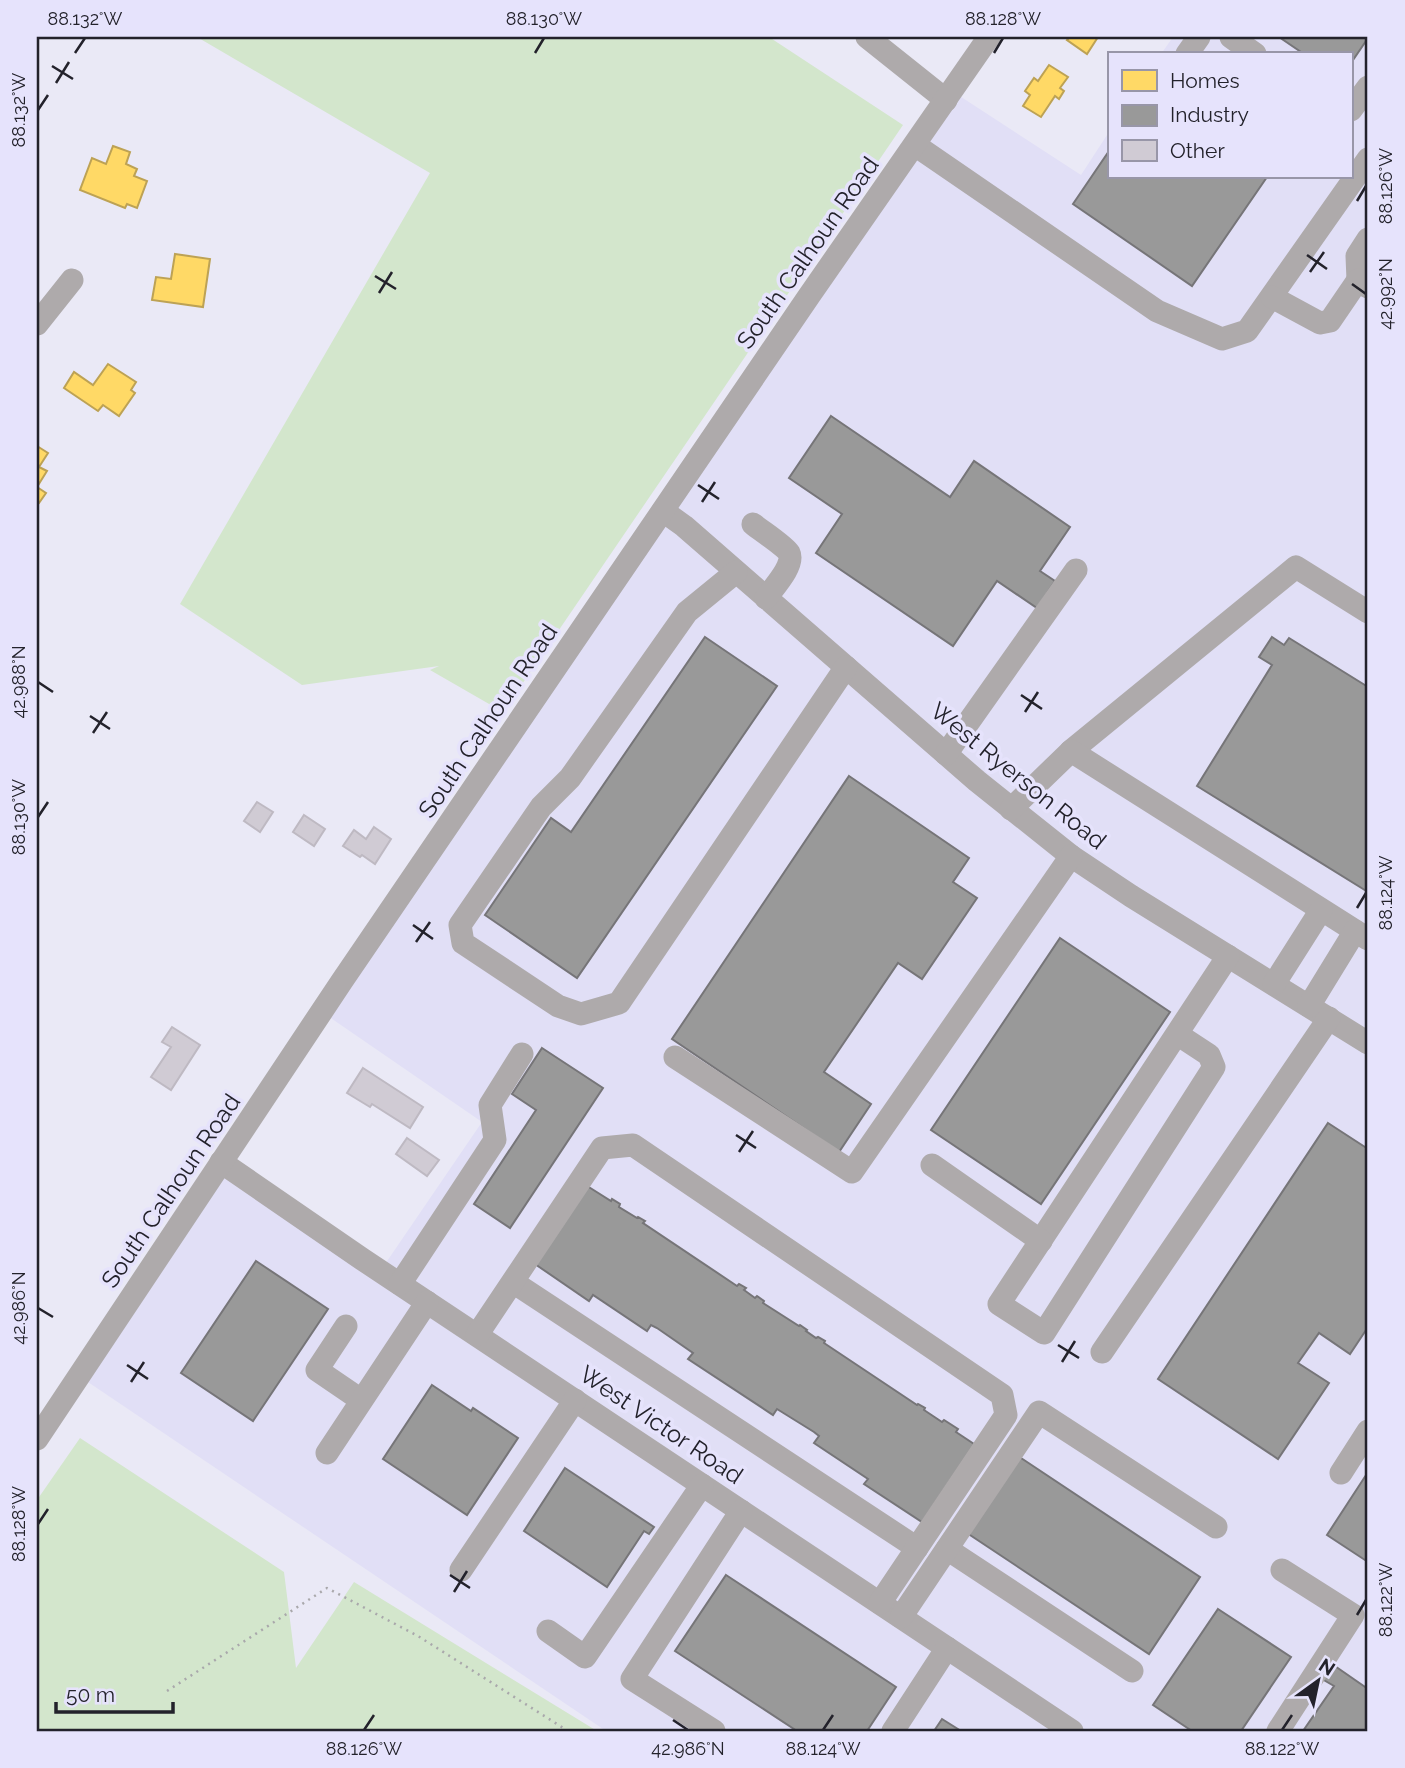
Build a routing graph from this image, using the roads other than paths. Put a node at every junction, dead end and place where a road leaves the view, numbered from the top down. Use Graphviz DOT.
graph roads {
  1 [pos="989,37"];
  2 [pos="1199,37"];
  3 [pos="1231,37"];
  4 [pos="870,38"];
  5 [pos="1188,52"];
  6 [pos="1252,52"];
  7 [pos="1368,87"];
  8 [pos="946,100"];
  9 [pos="1352,109"];
  10 [pos="915,145"];
  11 [pos="1362,169"];
  12 [pos="1368,239"];
  13 [pos="72,280"];
  14 [pos="1363,283"];
  15 [pos="1272,297"];
  16 [pos="37,324"];
  17 [pos="663,511"];
  18 [pos="753,524"];
  19 [pos="1076,570"];
  20 [pos="736,572"];
  21 [pos="766,598"];
  22 [pos="1368,612"];
  23 [pos="846,667"];
  24 [pos="1072,751"];
  25 [pos="946,754"];
  26 [pos="1011,809"];
  27 [pos="1071,856"];
  28 [pos="1321,910"];
  29 [pos="1362,935"];
  30 [pos="1228,956"];
  31 [pos="1274,984"];
  32 [pos="1309,1006"];
  33 [pos="1329,1018"];
  34 [pos="1177,1034"];
  35 [pos="1368,1043"];
  36 [pos="522,1054"];
  37 [pos="675,1056"];
  38 [pos="221,1163"];
  39 [pos="932,1165"];
  40 [pos="1041,1241"];
  41 [pos="513,1282"];
  42 [pos="400,1284"];
  43 [pos="427,1301"];
  44 [pos="346,1326"];
  45 [pos="477,1335"];
  46 [pos="1102,1352"];
  47 [pos="361,1400"];
  48 [pos="575,1400"];
  49 [pos="1368,1432"];
  50 [pos="37,1439"];
  51 [pos="327,1453"];
  52 [pos="1341,1473"];
  53 [pos="702,1485"];
  54 [pos="741,1511"];
  55 [pos="1216,1527"];
  56 [pos="917,1548"];
  57 [pos="947,1549"];
  58 [pos="461,1570"];
  59 [pos="1282,1570"];
  60 [pos="880,1603"];
  61 [pos="901,1617"];
  62 [pos="548,1631"];
  63 [pos="947,1648"];
  64 [pos="1132,1671"];
  65 [pos="714,1731"];
  66 [pos="893,1731"];
  67 [pos="1072,1731"];
  68 [pos="1278,1731"];
  1 -- 8 [label="street, South Calhoun Road"];
  2 -- 5 [label="street"];
  3 -- 6 [label="street"];
  4 -- 8 [label="street"];
  7 -- 9 [label="street"];
  8 -- 10 [label="street, South Calhoun Road"];
  10 -- 15 [label="street"];
  10 -- 17 [label="street, South Calhoun Road"];
  11 -- 15 [label="street"];
  12 -- 14 [label="street"];
  13 -- 16 [label="street"];
  14 -- 15 [label="street"];
  17 -- 20 [label="street, West Ryerson Road"];
  17 -- 38 [label="street, South Calhoun Road"];
  18 -- 21 [label="street"];
  19 -- 25 [label="street"];
  20 -- 21 [label="street, West Ryerson Road"];
  20 -- 23 [label="street"];
  21 -- 23 [label="street, West Ryerson Road"];
  22 -- 24 [label="street"];
  23 -- 25 [label="street, West Ryerson Road"];
  24 -- 26 [label="street"];
  24 -- 28 [label="street"];
  25 -- 26 [label="street, West Ryerson Road"];
  26 -- 27 [label="street, West Ryerson Road"];
  27 -- 30 [label="street, West Ryerson Road"];
  27 -- 37 [label="street"];
  28 -- 29 [label="street"];
  28 -- 31 [label="street"];
  29 -- 32 [label="street"];
  30 -- 31 [label="street, West Ryerson Road"];
  30 -- 34 [label="street"];
  31 -- 32 [label="street, West Ryerson Road"];
  32 -- 33 [label="street, West Ryerson Road"];
  33 -- 35 [label="street, West Ryerson Road"];
  33 -- 46 [label="street"];
  34 -- 40 [label="street"];
  34 -- 40 [label="street"];
  36 -- 42 [label="street"];
  38 -- 42 [label="street, West Victor Road"];
  38 -- 50 [label="street, South Calhoun Road"];
  39 -- 40 [label="street"];
  41 -- 45 [label="street"];
  41 -- 56 [label="street"];
  41 -- 56 [label="street"];
  42 -- 43 [label="street, West Victor Road"];
  43 -- 45 [label="street, West Victor Road"];
  43 -- 47 [label="street"];
  44 -- 47 [label="street"];
  45 -- 48 [label="street, West Victor Road"];
  47 -- 51 [label="street"];
  48 -- 53 [label="street, West Victor Road"];
  48 -- 58 [label="street"];
  49 -- 52 [label="street"];
  53 -- 54 [label="street, West Victor Road"];
  53 -- 62 [label="street"];
  54 -- 60 [label="street, West Victor Road"];
  54 -- 65 [label="street"];
  55 -- 57 [label="street"];
  56 -- 60 [label="street"];
  57 -- 61 [label="street"];
  57 -- 64 [label="street"];
  59 -- 68 [label="street"];
  60 -- 61 [label="street, West Victor Road"];
  61 -- 63 [label="street, West Victor Road"];
  63 -- 66 [label="street"];
  63 -- 67 [label="street, West Victor Road"];
}
